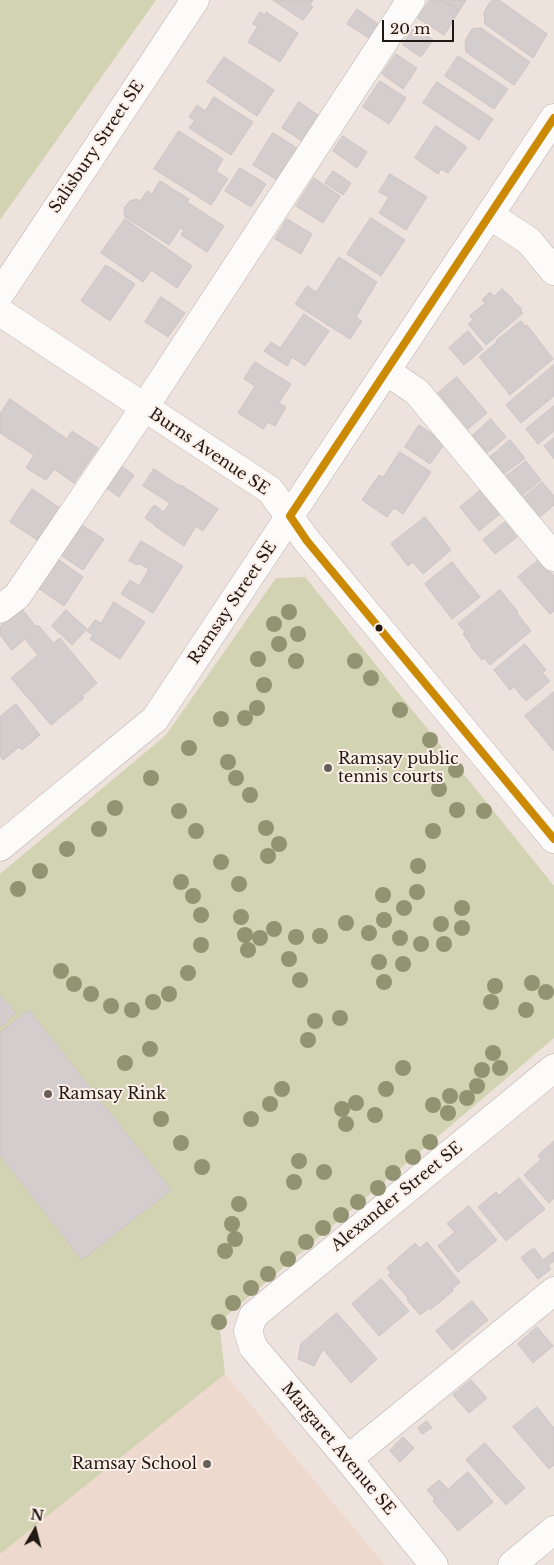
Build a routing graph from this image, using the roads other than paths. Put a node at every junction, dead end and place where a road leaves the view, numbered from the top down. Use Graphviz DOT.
graph roads {
  1 [pos="195,0"];
  2 [pos="411,0"];
  3 [pos="554,118"];
  4 [pos="490,216"];
  5 [pos="554,271"];
  6 [pos="0,294"];
  7 [pos="0,312"];
  8 [pos="386,371"];
  9 [pos="144,408"];
  10 [pos="290,516"];
  11 [pos="554,557"];
  12 [pos="0,610"];
  13 [pos="554,839"];
  14 [pos="0,847"];
  15 [pos="554,1068"];
  16 [pos="554,1291"];
  17 [pos="248,1331"];
  18 [pos="348,1459"];
  19 [pos="554,1530"];
  20 [pos="434,1565"];
  21 [pos="512,1565"];
  1 -- 6 [label="street, Salisbury Street SE"];
  2 -- 9 [label="street"];
  3 -- 4 [label="street, Ramsay Street SE"];
  4 -- 5 [label="street"];
  4 -- 8 [label="street, Ramsay Street SE"];
  7 -- 9 [label="street, Burns Avenue SE"];
  8 -- 10 [label="street, Ramsay Street SE"];
  8 -- 11 [label="street"];
  9 -- 10 [label="street, Burns Avenue SE"];
  9 -- 12 [label="street"];
  10 -- 13 [label="street, Burns Avenue SE"];
  10 -- 14 [label="street, Ramsay Street SE"];
  15 -- 17 [label="street, Alexander Street SE"];
  16 -- 18 [label="street"];
  17 -- 18 [label="street, Margaret Avenue SE"];
  18 -- 20 [label="street, Margaret Avenue SE"];
  19 -- 21 [label="street"];
}
